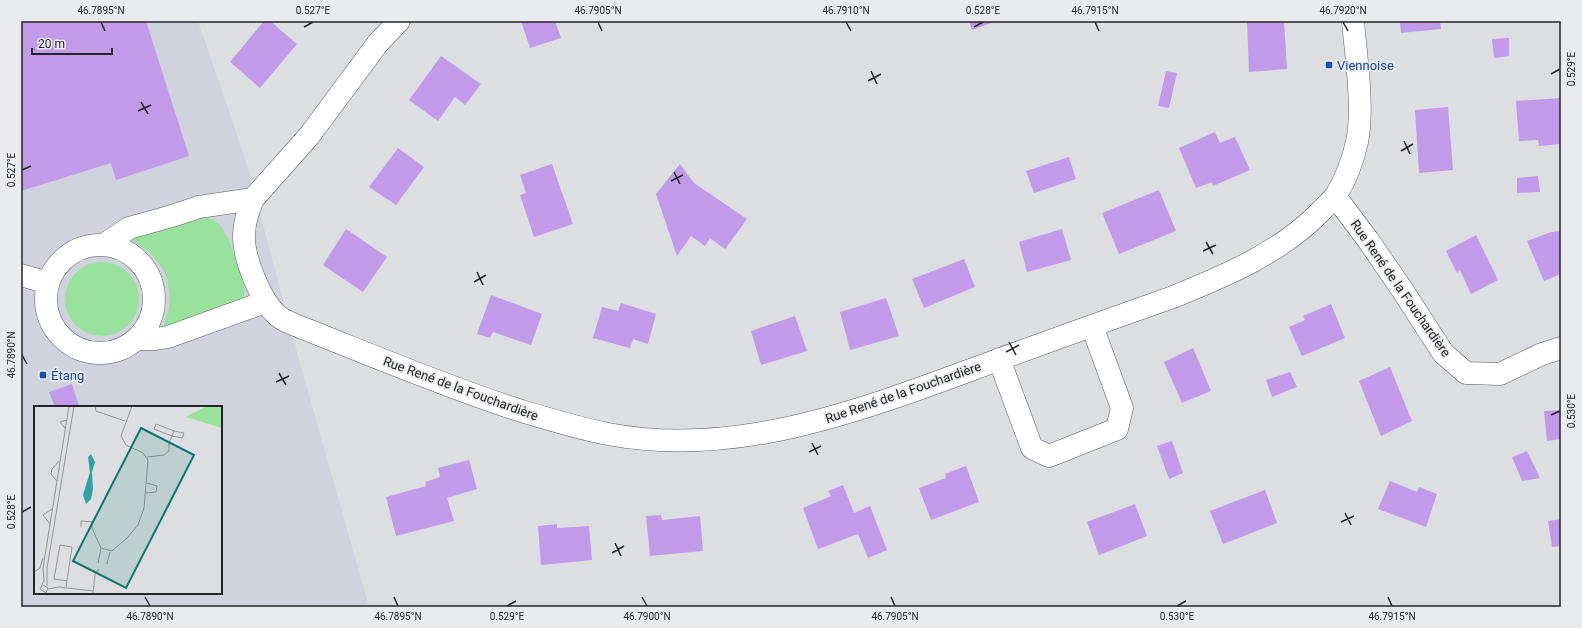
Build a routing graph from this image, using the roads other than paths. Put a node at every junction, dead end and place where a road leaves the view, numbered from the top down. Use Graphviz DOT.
graph roads {
  1 [pos="399,21"];
  2 [pos="1353,21"];
  3 [pos="1336,196"];
  4 [pos="253,199"];
  5 [pos="105,244"];
  6 [pos="21,275"];
  7 [pos="48,283"];
  8 [pos="265,302"];
  9 [pos="1092,326"];
  10 [pos="137,339"];
  11 [pos="1561,348"];
  12 [pos="999,359"];
  1 -- 4 [label="street, Rue René de la Fouchardière"];
  2 -- 3 [label="street, Rue René de la Fouchardière"];
  3 -- 9 [label="street, Rue René de la Fouchardière"];
  3 -- 11 [label="street, Rue René de la Fouchardière"];
  4 -- 5 [label="street"];
  4 -- 8 [label="street, Rue René de la Fouchardière"];
  5 -- 7 [label="street"];
  5 -- 10 [label="street"];
  6 -- 7 [label="street"];
  7 -- 10 [label="street"];
  8 -- 10 [label="street"];
  8 -- 12 [label="street, Rue René de la Fouchardière"];
  9 -- 12 [label="street, Rue René de la Fouchardière"];
  9 -- 12 [label="street"];
}
